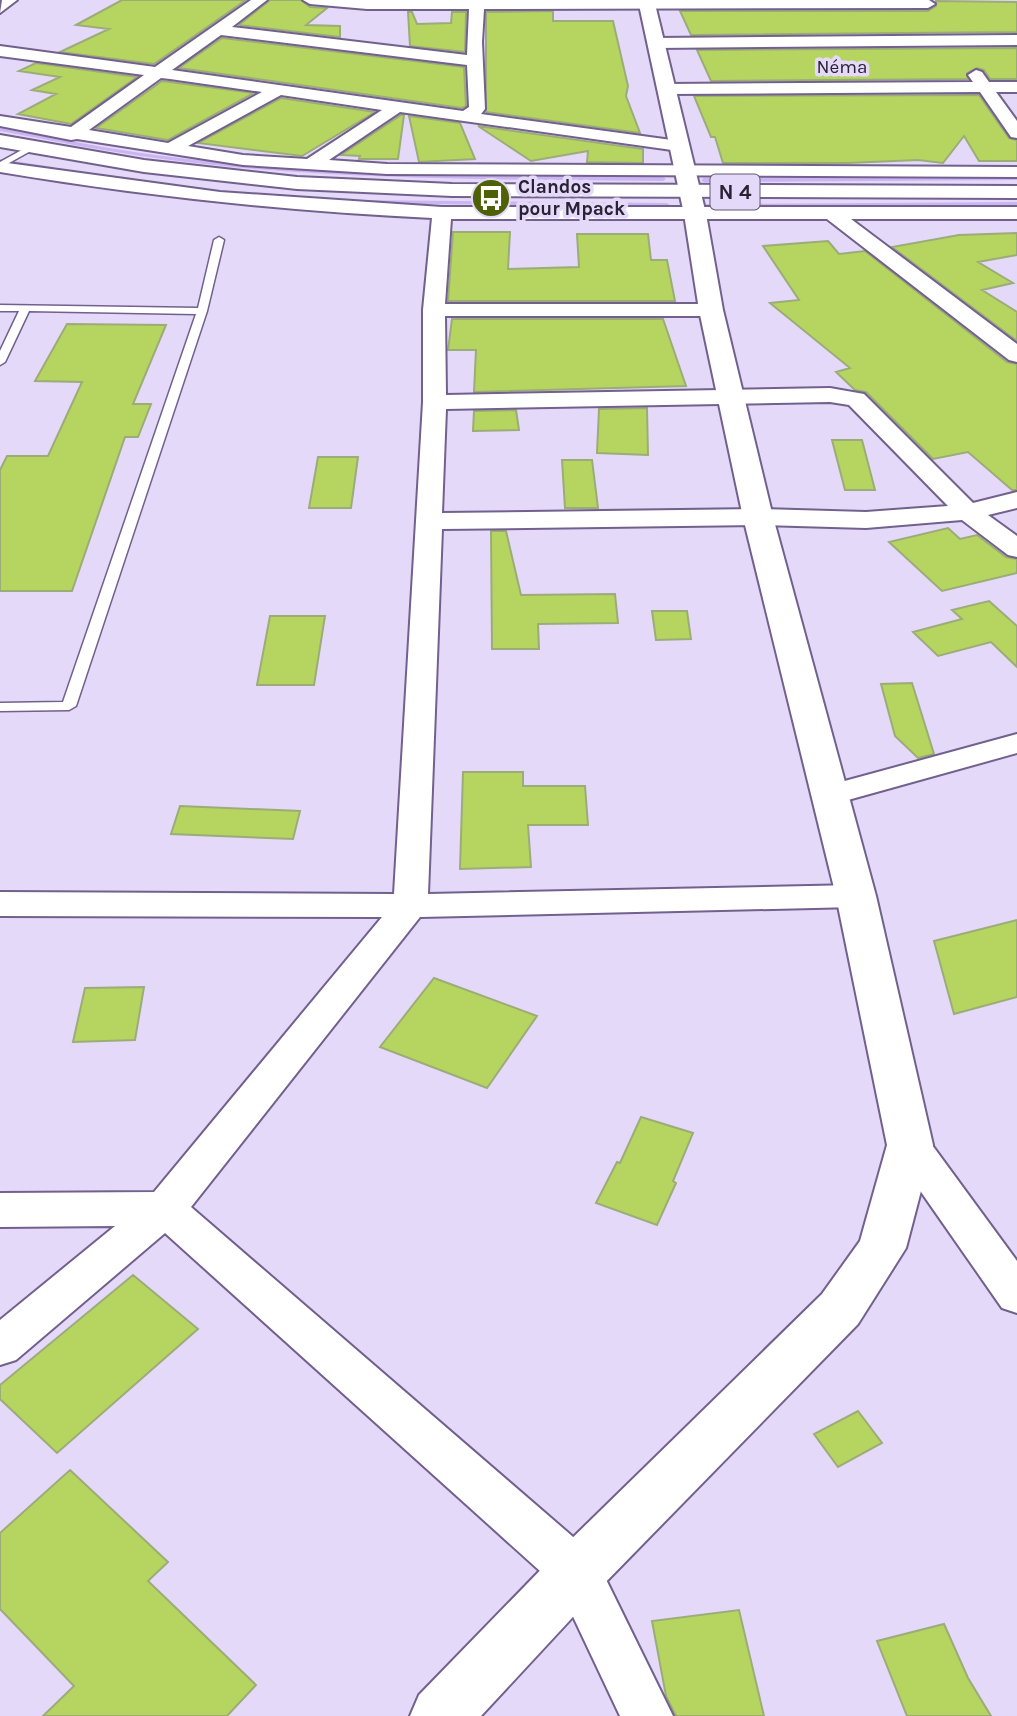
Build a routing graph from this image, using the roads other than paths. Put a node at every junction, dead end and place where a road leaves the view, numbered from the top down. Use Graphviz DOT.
graph roads {
  1 [pos="10,0"];
  2 [pos="260,0"];
  3 [pos="310,0"];
  4 [pos="647,3"];
  5 [pos="798,3"];
  6 [pos="477,5"];
  7 [pos="0,9"];
  8 [pos="933,10"];
  9 [pos="364,20"];
  10 [pos="218,30"];
  11 [pos="1017,40"];
  12 [pos="656,43"];
  13 [pos="0,51"];
  14 [pos="961,52"];
  15 [pos="40,56"];
  16 [pos="475,61"];
  17 [pos="10,70"];
  18 [pos="156,73"];
  19 [pos="1017,87"];
  20 [pos="984,88"];
  21 [pos="280,89"];
  22 [pos="666,89"];
  23 [pos="397,107"];
  24 [pos="465,118"];
  25 [pos="0,121"];
  26 [pos="50,131"];
  27 [pos="1017,133"];
  28 [pos="71,135"];
  29 [pos="679,146"];
  30 [pos="12,147"];
  31 [pos="167,150"];
  32 [pos="312,164"];
  33 [pos="0,166"];
  34 [pos="1017,172"];
  35 [pos="1017,192"];
  36 [pos="690,193"];
  37 [pos="442,212"];
  38 [pos="1017,213"];
  39 [pos="832,214"];
  40 [pos="219,240"];
  41 [pos="0,308"];
  42 [pos="26,308"];
  43 [pos="434,310"];
  44 [pos="711,310"];
  45 [pos="202,311"];
  46 [pos="1017,355"];
  47 [pos="0,362"];
  48 [pos="733,396"];
  49 [pos="435,402"];
  50 [pos="1017,500"];
  51 [pos="968,512"];
  52 [pos="758,517"];
  53 [pos="429,521"];
  54 [pos="1017,549"];
  55 [pos="0,707"];
  56 [pos="1017,743"];
  57 [pos="830,795"];
  58 [pos="856,896"];
  59 [pos="0,904"];
  60 [pos="410,906"];
  61 [pos="910,1144"];
  62 [pos="165,1209"];
  63 [pos="0,1210"];
  64 [pos="1017,1295"];
  65 [pos="0,1346"];
  66 [pos="577,1572"];
  67 [pos="440,1716"];
  68 [pos="648,1716"];
  1 -- 7 [label="street"];
  2 -- 10 [label="street"];
  3 -- 9 [label="street"];
  4 -- 5 [label="street"];
  4 -- 6 [label="street"];
  4 -- 12 [label="main road"];
  5 -- 8 [label="street"];
  6 -- 9 [label="street"];
  6 -- 16 [label="street"];
  8 -- 14 [label="street"];
  9 -- 10 [label="street"];
  9 -- 16 [label="street"];
  10 -- 18 [label="street"];
  11 -- 14 [label="street"];
  12 -- 14 [label="street"];
  12 -- 22 [label="main road"];
  13 -- 15 [label="street"];
  14 -- 20 [label="street"];
  15 -- 17 [label="street"];
  15 -- 18 [label="street"];
  16 -- 24 [label="street"];
  18 -- 21 [label="street"];
  18 -- 28 [label="street"];
  19 -- 20 [label="street, Néma"];
  20 -- 22 [label="street, Néma"];
  20 -- 27 [label="street"];
  21 -- 23 [label="street"];
  21 -- 31 [label="street"];
  22 -- 29 [label="main road"];
  23 -- 24 [label="street"];
  23 -- 32 [label="street"];
  24 -- 29 [label="street"];
  25 -- 26 [label="street"];
  26 -- 28 [label="street"];
  26 -- 30 [label="street"];
  28 -- 31 [label="street"];
  29 -- 36 [label="main road"];
  30 -- 33 [label="lane"];
  30 -- 36 [label="main road, N 4"];
  31 -- 32 [label="street"];
  32 -- 36 [label="street"];
  33 -- 37 [label="street"];
  34 -- 36 [label="street"];
  35 -- 36 [label="main road, N 4"];
  36 -- 37 [label="street"];
  36 -- 39 [label="street"];
  36 -- 44 [label="main road"];
  37 -- 43 [label="street"];
  38 -- 39 [label="street"];
  39 -- 46 [label="street"];
  40 -- 45 [label="lane"];
  41 -- 42 [label="lane"];
  42 -- 45 [label="lane"];
  42 -- 47 [label="lane"];
  43 -- 44 [label="street"];
  43 -- 49 [label="street"];
  44 -- 48 [label="main road"];
  45 -- 55 [label="lane"];
  48 -- 49 [label="street"];
  48 -- 51 [label="street"];
  48 -- 52 [label="main road"];
  49 -- 53 [label="street"];
  50 -- 51 [label="street"];
  51 -- 52 [label="street"];
  51 -- 54 [label="street"];
  52 -- 53 [label="street"];
  52 -- 57 [label="main road"];
  53 -- 60 [label="street"];
  56 -- 57 [label="street"];
  57 -- 58 [label="main road"];
  58 -- 60 [label="street"];
  58 -- 61 [label="main road"];
  59 -- 60 [label="street"];
  60 -- 62 [label="street"];
  61 -- 64 [label="street"];
  61 -- 66 [label="main road"];
  62 -- 63 [label="street"];
  62 -- 65 [label="street"];
  62 -- 66 [label="street"];
  66 -- 67 [label="main road"];
  66 -- 68 [label="street"];
}
